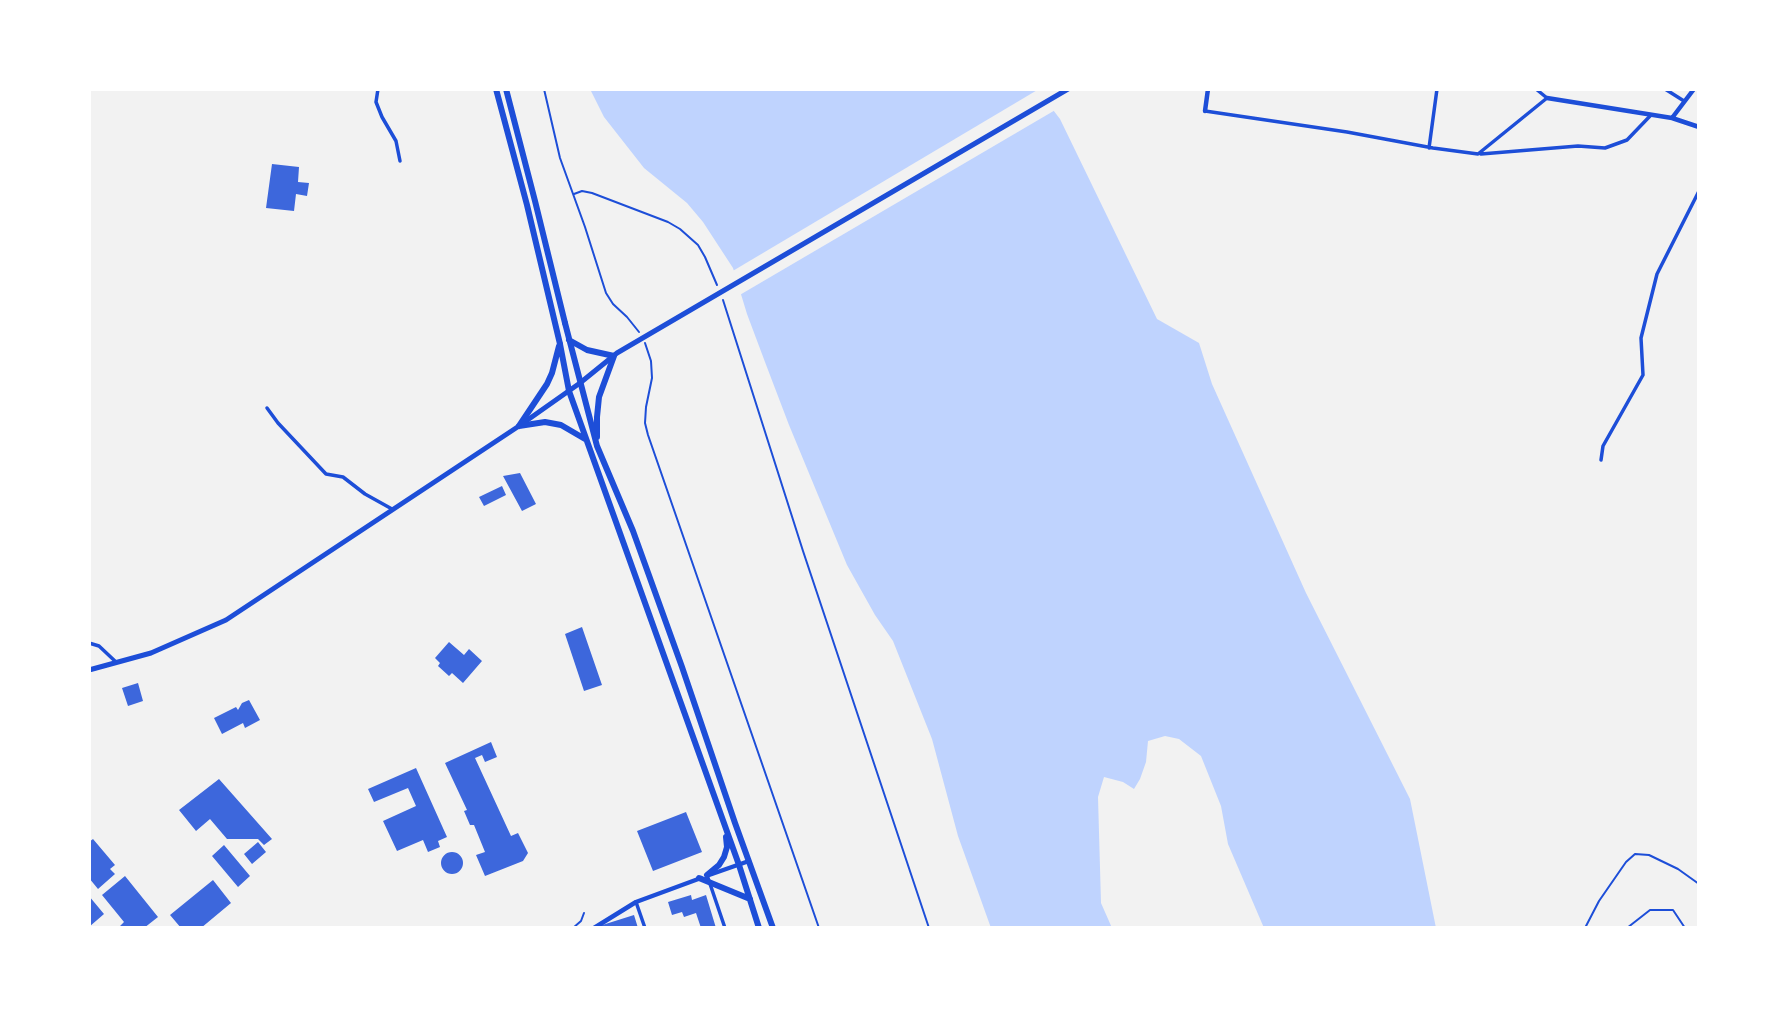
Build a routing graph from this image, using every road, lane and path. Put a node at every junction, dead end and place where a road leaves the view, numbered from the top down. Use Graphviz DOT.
graph roads {
  1 [pos="378,89"];
  2 [pos="496,89"];
  3 [pos="506,89"];
  4 [pos="544,89"];
  5 [pos="1068,89"];
  6 [pos="1208,89"];
  7 [pos="1437,89"];
  8 [pos="1536,89"];
  9 [pos="1665,89"];
  10 [pos="1694,89"];
  11 [pos="1547,98"];
  12 [pos="1684,101"];
  13 [pos="1205,111"];
  14 [pos="1651,115"];
  15 [pos="1672,118"];
  16 [pos="1699,127"];
  17 [pos="1429,148"];
  18 [pos="1478,154"];
  19 [pos="400,161"];
  20 [pos="1699,191"];
  21 [pos="574,194"];
  22 [pos="718,287"];
  23 [pos="722,299"];
  24 [pos="569,340"];
  25 [pos="559,344"];
  26 [pos="616,354"];
  27 [pos="580,383"];
  28 [pos="569,391"];
  29 [pos="267,408"];
  30 [pos="519,426"];
  31 [pos="585,439"];
  32 [pos="597,446"];
  33 [pos="1601,460"];
  34 [pos="394,510"];
  35 [pos="89,643"];
  36 [pos="117,663"];
  37 [pos="89,670"];
  38 [pos="725,828"];
  39 [pos="749,861"];
  40 [pos="739,864"];
  41 [pos="699,878"];
  42 [pos="709,878"];
  43 [pos="1699,884"];
  44 [pos="750,899"];
  45 [pos="636,902"];
  46 [pos="584,913"];
  47 [pos="573,928"];
  48 [pos="594,928"];
  49 [pos="645,928"];
  50 [pos="725,928"];
  51 [pos="760,928"];
  52 [pos="774,928"];
  53 [pos="819,928"];
  54 [pos="929,928"];
  55 [pos="1584,928"];
  56 [pos="1627,928"];
  57 [pos="1685,928"];
  1 -- 19 [label="street"];
  2 -- 25 [label="main road"];
  3 -- 24 [label="main road"];
  4 -- 21 [label="path"];
  5 -- 26 [label="main road"];
  6 -- 13 [label="street"];
  7 -- 17 [label="street"];
  8 -- 11 [label="street"];
  9 -- 12 [label="street"];
  10 -- 12 [label="street"];
  11 -- 14 [label="street"];
  11 -- 18 [label="street"];
  12 -- 15 [label="street"];
  13 -- 17 [label="street"];
  14 -- 15 [label="street"];
  14 -- 18 [label="street"];
  15 -- 16 [label="street"];
  17 -- 18 [label="street"];
  20 -- 33 [label="street"];
  21 -- 22 [label="path"];
  21 -- 53 [label="path"];
  23 -- 54 [label="path"];
  24 -- 26 [label="main road"];
  24 -- 27 [label="main road"];
  25 -- 28 [label="main road"];
  25 -- 30 [label="main road"];
  26 -- 27 [label="main road"];
  26 -- 32 [label="main road"];
  27 -- 28 [label="main road"];
  27 -- 32 [label="main road"];
  28 -- 30 [label="main road"];
  28 -- 31 [label="main road"];
  29 -- 34 [label="street"];
  30 -- 31 [label="main road"];
  30 -- 34 [label="main road"];
  31 -- 38 [label="main road"];
  32 -- 39 [label="main road"];
  34 -- 36 [label="main road"];
  35 -- 36 [label="street"];
  36 -- 37 [label="main road"];
  38 -- 40 [label="main road"];
  38 -- 42 [label="main road"];
  39 -- 40 [label="street"];
  39 -- 52 [label="main road"];
  40 -- 42 [label="street"];
  40 -- 44 [label="main road"];
  41 -- 42 [label="main road"];
  41 -- 45 [label="street"];
  42 -- 44 [label="main road"];
  42 -- 50 [label="street"];
  43 -- 55 [label="path"];
  44 -- 51 [label="main road"];
  45 -- 48 [label="street"];
  45 -- 49 [label="street"];
  46 -- 47 [label="path"];
  56 -- 57 [label="path"];
}
